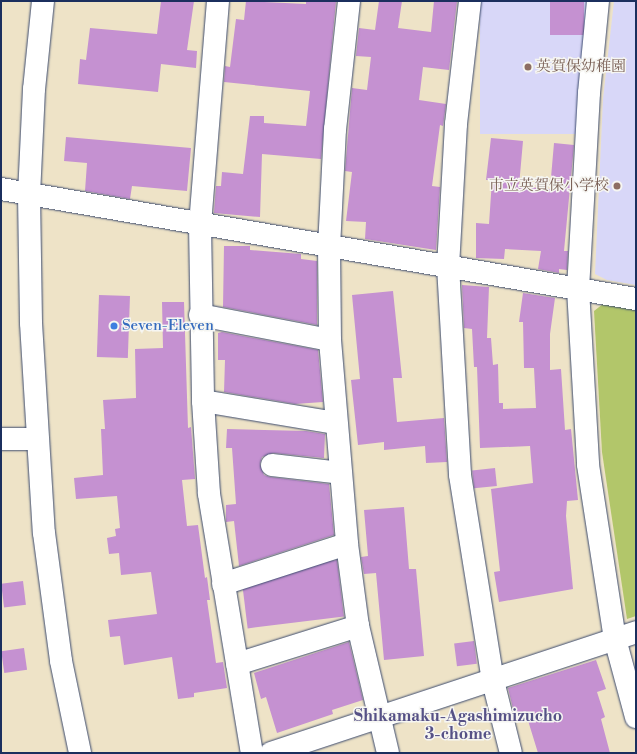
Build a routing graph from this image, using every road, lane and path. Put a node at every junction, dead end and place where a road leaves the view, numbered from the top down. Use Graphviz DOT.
graph roads {
  1 [pos="43,1"];
  2 [pos="218,1"];
  3 [pos="349,1"];
  4 [pos="470,1"];
  5 [pos="598,1"];
  6 [pos="1,189"];
  7 [pos="29,195"];
  8 [pos="200,225"];
  9 [pos="329,246"];
  10 [pos="448,266"];
  11 [pos="578,289"];
  12 [pos="636,299"];
  13 [pos="200,315"];
  14 [pos="330,340"];
  15 [pos="203,400"];
  16 [pos="336,423"];
  17 [pos="37,438"];
  18 [pos="1,439"];
  19 [pos="272,465"];
  20 [pos="341,473"];
  21 [pos="347,544"];
  22 [pos="223,584"];
  23 [pos="358,626"];
  24 [pos="636,632"];
  25 [pos="615,639"];
  26 [pos="237,664"];
  27 [pos="493,681"];
  28 [pos="378,717"];
  29 [pos="636,717"];
  30 [pos="80,753"];
  31 [pos="252,753"];
  32 [pos="272,753"];
  33 [pos="388,753"];
  34 [pos="511,753"];
  1 -- 7 [label="street"];
  2 -- 8 [label="street"];
  3 -- 9 [label="street"];
  4 -- 10 [label="street"];
  5 -- 11 [label="street"];
  6 -- 7 [label="street"];
  7 -- 8 [label="street"];
  7 -- 17 [label="street"];
  8 -- 9 [label="street"];
  8 -- 13 [label="street"];
  9 -- 10 [label="street"];
  9 -- 14 [label="street"];
  10 -- 11 [label="street"];
  10 -- 27 [label="street"];
  11 -- 12 [label="street"];
  11 -- 25 [label="street"];
  13 -- 14 [label="street"];
  13 -- 15 [label="street"];
  14 -- 16 [label="street"];
  15 -- 16 [label="street"];
  15 -- 22 [label="street"];
  16 -- 20 [label="street"];
  17 -- 18 [label="street"];
  17 -- 30 [label="street"];
  19 -- 20 [label="street"];
  20 -- 21 [label="street"];
  21 -- 22 [label="street"];
  21 -- 23 [label="street"];
  22 -- 26 [label="street"];
  23 -- 26 [label="street"];
  23 -- 28 [label="street"];
  24 -- 25 [label="street"];
  25 -- 27 [label="street"];
  25 -- 29 [label="street"];
  26 -- 31 [label="street"];
  27 -- 28 [label="street"];
  27 -- 34 [label="street"];
  28 -- 32 [label="street"];
  28 -- 33 [label="street"];
}
